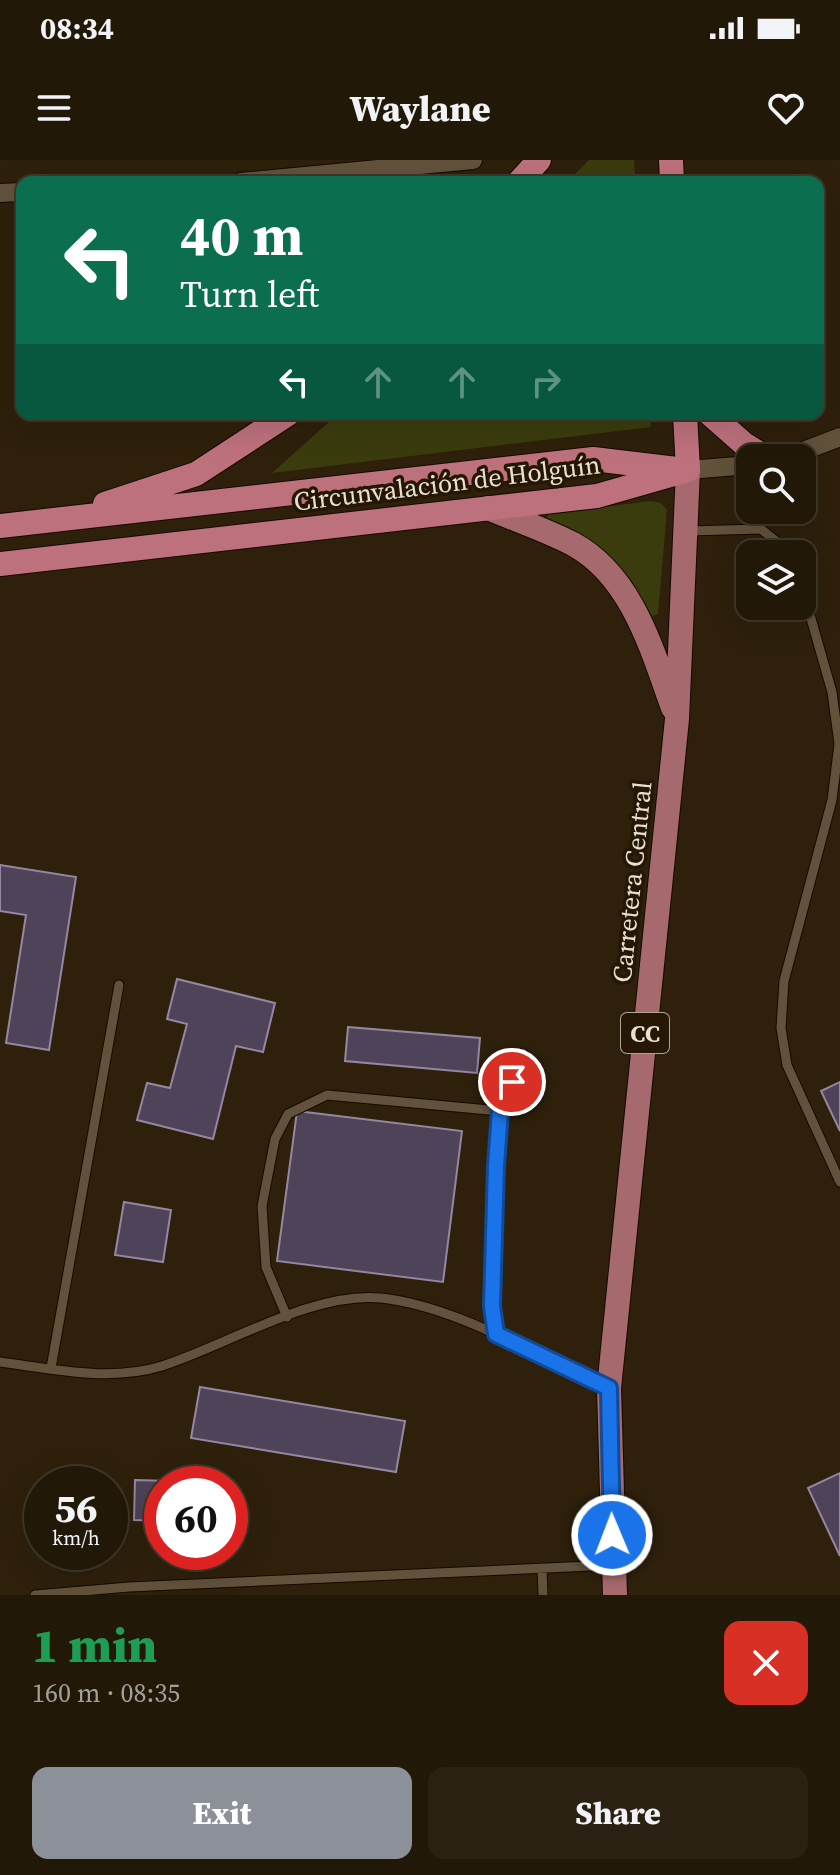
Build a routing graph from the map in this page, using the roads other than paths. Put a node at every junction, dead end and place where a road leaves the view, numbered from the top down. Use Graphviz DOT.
graph roads {
  1 [pos="539,160"];
  2 [pos="471,161"];
  3 [pos="307,176"];
  4 [pos="524,176"];
  5 [pos="279,420"];
  6 [pos="685,420"];
  7 [pos="717,420"];
  8 [pos="840,437"];
  9 [pos="744,444"];
  10 [pos="816,446"];
  11 [pos="736,466"];
  12 [pos="688,470"];
  13 [pos="488,508"];
  14 [pos="57,520"];
  15 [pos="0,526"];
  16 [pos="685,532"];
  17 [pos="775,540"];
  18 [pos="0,564"];
  19 [pos="811,620"];
  20 [pos="677,719"];
  21 [pos="119,985"];
  22 [pos="523,1053"];
  23 [pos="500,1111"];
  24 [pos="840,1182"];
  25 [pos="287,1317"];
  26 [pos="496,1334"];
  27 [pos="0,1362"];
  28 [pos="51,1368"];
  29 [pos="609,1388"];
  30 [pos="612,1565"];
  31 [pos="542,1568"];
  32 [pos="35,1595"];
  33 [pos="543,1595"];
  34 [pos="615,1595"];
  1 -- 4 [label="highway"];
  2 -- 3 [label="street"];
  5 -- 14 [label="highway"];
  6 -- 12 [label="highway, Carretera Central / CC"];
  7 -- 9 [label="highway"];
  8 -- 10 [label="street"];
  11 -- 12 [label="street"];
  12 -- 13 [label="highway, Circunvalación de Holguín"];
  12 -- 14 [label="highway, Circunvalación de Holguín"];
  12 -- 16 [label="main road, Carretera Central / CC"];
  13 -- 18 [label="highway, Circunvalación de Holguín"];
  13 -- 20 [label="main road"];
  14 -- 15 [label="highway, Circunvalación de Holguín"];
  16 -- 17 [label="lane"];
  16 -- 20 [label="main road, Carretera Central / CC"];
  19 -- 24 [label="lane"];
  20 -- 29 [label="main road, Carretera Central / CC"];
  21 -- 28 [label="lane"];
  22 -- 23 [label="lane"];
  23 -- 25 [label="lane"];
  23 -- 26 [label="lane"];
  25 -- 26 [label="lane"];
  25 -- 28 [label="lane"];
  26 -- 29 [label="lane"];
  27 -- 28 [label="lane"];
  29 -- 30 [label="main road, Carretera Central / CC"];
  30 -- 31 [label="lane"];
  30 -- 34 [label="main road, Carretera Central / CC"];
  31 -- 32 [label="lane"];
  31 -- 33 [label="lane"];
}
